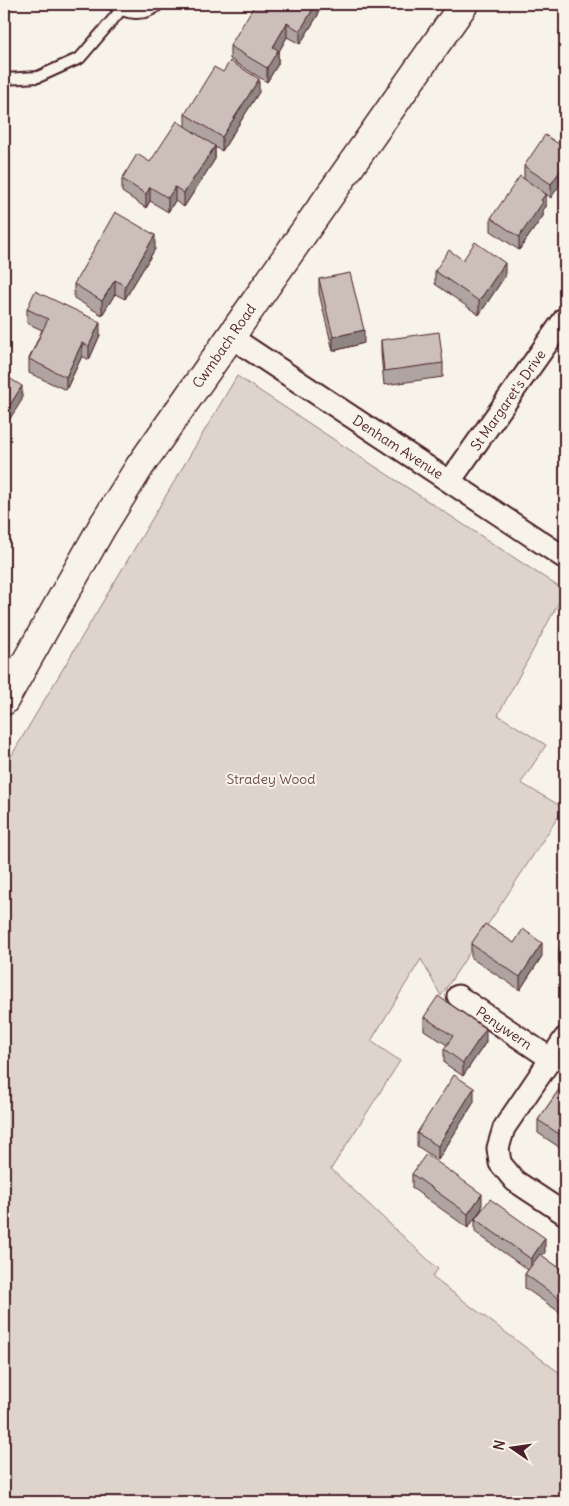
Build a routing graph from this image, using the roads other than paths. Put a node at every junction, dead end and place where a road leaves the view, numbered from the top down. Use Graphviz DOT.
graph roads {
  1 [pos="112,4"];
  2 [pos="159,4"];
  3 [pos="464,4"];
  4 [pos="121,10"];
  5 [pos="4,80"];
  6 [pos="565,318"];
  7 [pos="231,337"];
  8 [pos="450,481"];
  9 [pos="565,558"];
  10 [pos="4,701"];
  11 [pos="458,996"];
  12 [pos="565,1038"];
  13 [pos="551,1059"];
  14 [pos="565,1214"];
  1 -- 4 [label="lane"];
  2 -- 4 [label="lane"];
  3 -- 7 [label="main road, Cwmbach Road"];
  4 -- 5 [label="lane"];
  6 -- 8 [label="street, St Margaret's Drive"];
  7 -- 8 [label="street, Denham Avenue"];
  7 -- 10 [label="main road, Cwmbach Road"];
  8 -- 9 [label="street, Denham Avenue"];
  11 -- 13 [label="street, Penywern"];
  12 -- 13 [label="street"];
  13 -- 14 [label="street"];
}
